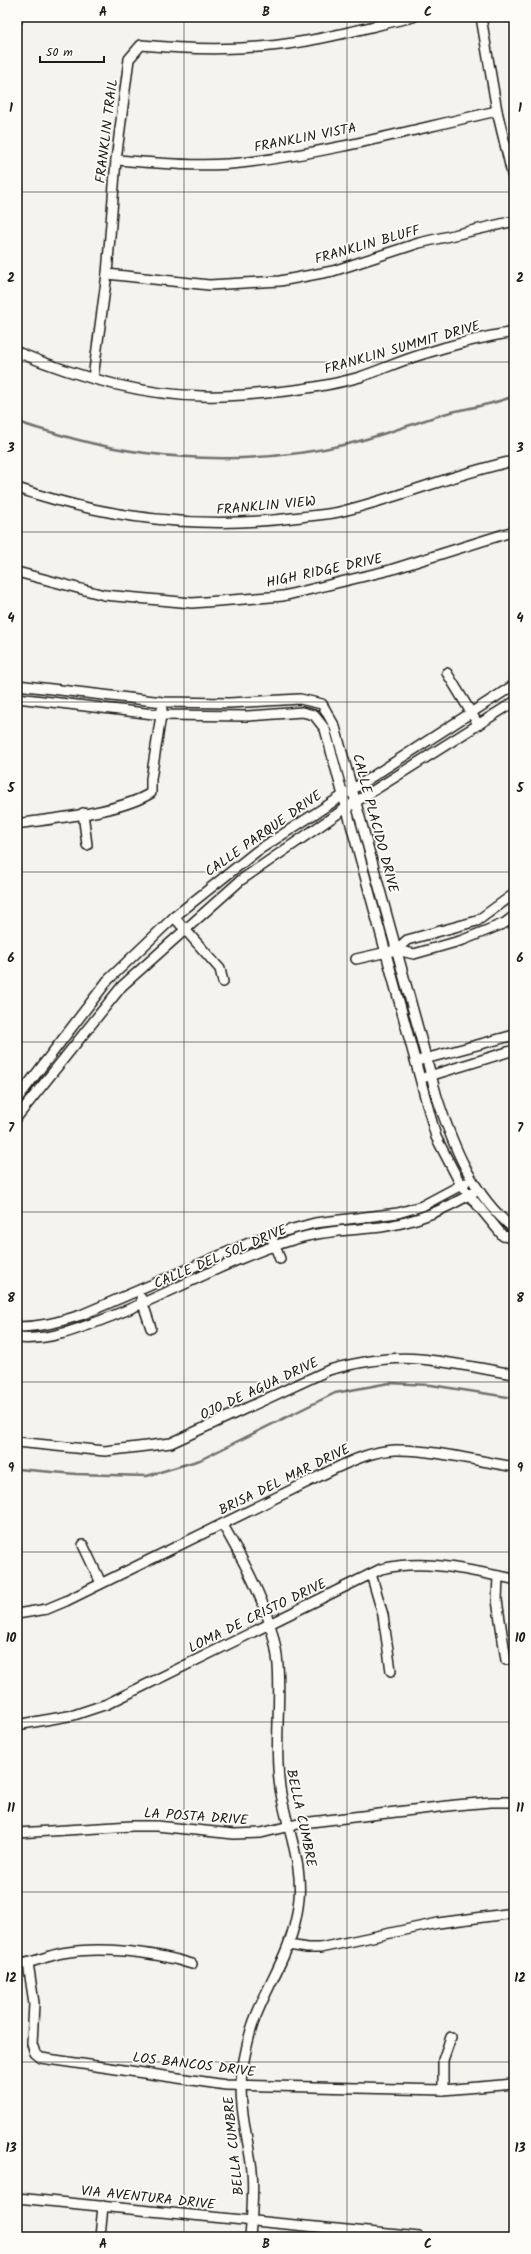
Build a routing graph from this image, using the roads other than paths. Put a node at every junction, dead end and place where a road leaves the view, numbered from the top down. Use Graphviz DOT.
graph roads {
  1 [pos="17,17"];
  2 [pos="414,17"];
  3 [pos="482,17"];
  4 [pos="17,21"];
  5 [pos="497,111"];
  6 [pos="116,160"];
  7 [pos="514,182"];
  8 [pos="514,221"];
  9 [pos="107,274"];
  10 [pos="514,332"];
  11 [pos="17,352"];
  12 [pos="93,378"];
  13 [pos="514,461"];
  14 [pos="17,488"];
  15 [pos="514,531"];
  16 [pos="17,572"];
  17 [pos="447,673"];
  18 [pos="17,685"];
  19 [pos="514,685"];
  20 [pos="42,688"];
  21 [pos="17,698"];
  22 [pos="40,701"];
  23 [pos="163,702"];
  24 [pos="514,702"];
  25 [pos="322,704"];
  26 [pos="470,712"];
  27 [pos="162,715"];
  28 [pos="314,715"];
  29 [pos="478,724"];
  30 [pos="394,764"];
  31 [pos="400,774"];
  32 [pos="352,789"];
  33 [pos="343,795"];
  34 [pos="355,803"];
  35 [pos="346,808"];
  36 [pos="83,813"];
  37 [pos="17,824"];
  38 [pos="87,845"];
  39 [pos="257,851"];
  40 [pos="264,864"];
  41 [pos="372,864"];
  42 [pos="362,868"];
  43 [pos="514,894"];
  44 [pos="514,916"];
  45 [pos="174,917"];
  46 [pos="186,928"];
  47 [pos="396,950"];
  48 [pos="385,952"];
  49 [pos="356,959"];
  50 [pos="223,982"];
  51 [pos="80,1014"];
  52 [pos="92,1024"];
  53 [pos="514,1034"];
  54 [pos="514,1050"];
  55 [pos="426,1058"];
  56 [pos="414,1062"];
  57 [pos="431,1075"];
  58 [pos="418,1078"];
  59 [pos="17,1099"];
  60 [pos="17,1117"];
  61 [pos="471,1179"];
  62 [pos="461,1185"];
  63 [pos="479,1189"];
  64 [pos="469,1195"];
  65 [pos="358,1219"];
  66 [pos="358,1229"];
  67 [pos="514,1229"];
  68 [pos="271,1235"];
  69 [pos="514,1238"];
  70 [pos="275,1246"];
  71 [pos="280,1259"];
  72 [pos="138,1291"];
  73 [pos="144,1303"];
  74 [pos="17,1327"];
  75 [pos="152,1328"];
  76 [pos="17,1338"];
  77 [pos="514,1374"];
  78 [pos="17,1442"];
  79 [pos="514,1467"];
  80 [pos="223,1525"];
  81 [pos="83,1544"];
  82 [pos="370,1574"];
  83 [pos="498,1576"];
  84 [pos="514,1579"];
  85 [pos="101,1583"];
  86 [pos="17,1614"];
  87 [pos="270,1624"];
  88 [pos="506,1660"];
  89 [pos="391,1671"];
  90 [pos="17,1725"];
  91 [pos="514,1802"];
  92 [pos="289,1827"];
  93 [pos="17,1832"];
  94 [pos="514,1913"];
  95 [pos="289,1945"];
  96 [pos="28,1963"];
  97 [pos="17,1964"];
  98 [pos="192,1964"];
  99 [pos="451,2037"];
  100 [pos="514,2084"];
  101 [pos="241,2086"];
  102 [pos="443,2090"];
  103 [pos="17,2198"];
  104 [pos="103,2206"];
  105 [pos="251,2221"];
  106 [pos="100,2237"];
  107 [pos="250,2237"];
  108 [pos="419,2237"];
  1 -- 4 [label="street"];
  2 -- 6 [label="street, FRANKLIN TRAIL"];
  3 -- 5 [label="street"];
  5 -- 6 [label="street, FRANKLIN VISTA"];
  5 -- 7 [label="street"];
  6 -- 9 [label="street, FRANKLIN TRAIL"];
  8 -- 9 [label="street, FRANKLIN BLUFF"];
  9 -- 12 [label="street, FRANKLIN TRAIL"];
  10 -- 12 [label="street, FRANKLIN SUMMIT DRIVE"];
  11 -- 12 [label="street, FRANKLIN SUMMIT DRIVE"];
  13 -- 14 [label="street, FRANKLIN VIEW"];
  15 -- 16 [label="street, HIGH RIDGE DRIVE"];
  17 -- 26 [label="street"];
  18 -- 20 [label="street"];
  19 -- 26 [label="street, CALLE PARQUE DRIVE"];
  20 -- 22 [label="street"];
  20 -- 23 [label="street"];
  21 -- 22 [label="street"];
  22 -- 27 [label="street"];
  23 -- 25 [label="street"];
  23 -- 27 [label="street"];
  24 -- 29 [label="street, CALLE PARQUE DRIVE"];
  25 -- 28 [label="street"];
  25 -- 32 [label="street, CALLE PLACIDO DRIVE"];
  26 -- 29 [label="street"];
  26 -- 30 [label="street, CALLE PARQUE DRIVE"];
  27 -- 28 [label="street"];
  27 -- 36 [label="street"];
  28 -- 33 [label="street, CALLE PLACIDO DRIVE"];
  29 -- 31 [label="street, CALLE PARQUE DRIVE"];
  30 -- 31 [label="street"];
  30 -- 32 [label="street, CALLE PARQUE DRIVE"];
  31 -- 34 [label="street, CALLE PARQUE DRIVE"];
  32 -- 33 [label="street, CALLE PARQUE DRIVE"];
  32 -- 34 [label="street, CALLE PLACIDO DRIVE"];
  33 -- 35 [label="street, CALLE PLACIDO DRIVE"];
  33 -- 39 [label="street, CALLE PARQUE DRIVE"];
  34 -- 35 [label="street, CALLE PARQUE DRIVE"];
  34 -- 41 [label="street, CALLE PLACIDO DRIVE"];
  35 -- 40 [label="street, CALLE PARQUE DRIVE"];
  35 -- 42 [label="street, CALLE PLACIDO DRIVE"];
  36 -- 37 [label="street"];
  36 -- 38 [label="street"];
  39 -- 40 [label="street"];
  39 -- 45 [label="street, CALLE PARQUE DRIVE"];
  40 -- 46 [label="street, CALLE PARQUE DRIVE"];
  41 -- 42 [label="street"];
  41 -- 47 [label="street, CALLE PLACIDO DRIVE"];
  42 -- 48 [label="street, CALLE PLACIDO DRIVE"];
  43 -- 47 [label="street"];
  44 -- 47 [label="street"];
  45 -- 46 [label="street"];
  45 -- 51 [label="street, CALLE PARQUE DRIVE"];
  46 -- 50 [label="street"];
  46 -- 52 [label="street, CALLE PARQUE DRIVE"];
  47 -- 48 [label="street"];
  47 -- 55 [label="street, CALLE PLACIDO DRIVE"];
  48 -- 49 [label="street"];
  48 -- 56 [label="street, CALLE PLACIDO DRIVE"];
  51 -- 52 [label="street"];
  51 -- 59 [label="street, CALLE PARQUE DRIVE"];
  52 -- 60 [label="street, CALLE PARQUE DRIVE"];
  53 -- 55 [label="street"];
  54 -- 57 [label="street"];
  55 -- 56 [label="street"];
  55 -- 57 [label="street, CALLE PLACIDO DRIVE"];
  56 -- 58 [label="street, CALLE PLACIDO DRIVE"];
  57 -- 58 [label="street"];
  57 -- 61 [label="street, CALLE PLACIDO DRIVE"];
  58 -- 62 [label="street, CALLE PLACIDO DRIVE"];
  61 -- 62 [label="street, CALLE DEL SOL DRIVE"];
  61 -- 63 [label="street, CALLE PLACIDO DRIVE"];
  62 -- 64 [label="street, CALLE PLACIDO DRIVE"];
  62 -- 65 [label="street, CALLE DEL SOL DRIVE"];
  63 -- 64 [label="street, CALLE DEL SOL DRIVE"];
  63 -- 67 [label="street, CALLE PLACIDO DRIVE"];
  64 -- 66 [label="street, CALLE DEL SOL DRIVE"];
  64 -- 69 [label="street, CALLE PLACIDO DRIVE"];
  65 -- 66 [label="street"];
  65 -- 68 [label="street, CALLE DEL SOL DRIVE"];
  66 -- 70 [label="street, CALLE DEL SOL DRIVE"];
  68 -- 70 [label="street"];
  68 -- 72 [label="street, CALLE DEL SOL DRIVE"];
  70 -- 71 [label="street"];
  70 -- 73 [label="street, CALLE DEL SOL DRIVE"];
  72 -- 73 [label="street"];
  72 -- 74 [label="street, CALLE DEL SOL DRIVE"];
  73 -- 75 [label="street"];
  73 -- 76 [label="street, CALLE DEL SOL DRIVE"];
  77 -- 78 [label="street, OJO DE AGUA DRIVE"];
  79 -- 80 [label="street, BRISA DEL MAR DRIVE"];
  80 -- 85 [label="street, BRISA DEL MAR DRIVE"];
  80 -- 87 [label="street, BELLA CUMBRE"];
  81 -- 85 [label="street"];
  82 -- 83 [label="street, LOMA DE CRISTO DRIVE"];
  82 -- 87 [label="street, LOMA DE CRISTO DRIVE"];
  82 -- 89 [label="street"];
  83 -- 84 [label="street, LOMA DE CRISTO DRIVE"];
  83 -- 88 [label="street"];
  85 -- 86 [label="street, BRISA DEL MAR DRIVE"];
  87 -- 90 [label="street, LOMA DE CRISTO DRIVE"];
  87 -- 92 [label="street, BELLA CUMBRE"];
  91 -- 92 [label="street, LA POSTA DRIVE"];
  92 -- 93 [label="street, LA POSTA DRIVE"];
  92 -- 95 [label="street, BELLA CUMBRE"];
  94 -- 95 [label="street"];
  95 -- 101 [label="street, BELLA CUMBRE"];
  96 -- 97 [label="street"];
  96 -- 98 [label="street"];
  96 -- 101 [label="street, LOS BANCOS DRIVE"];
  99 -- 102 [label="street"];
  100 -- 102 [label="street, LOS BANCOS DRIVE"];
  101 -- 102 [label="street, LOS BANCOS DRIVE"];
  101 -- 105 [label="street, BELLA CUMBRE"];
  103 -- 104 [label="street, VIA AVENTURA DRIVE"];
  104 -- 105 [label="street, VIA AVENTURA DRIVE"];
  104 -- 106 [label="street"];
  105 -- 107 [label="street, BELLA CUMBRE"];
  105 -- 108 [label="street, VIA AVENTURA DRIVE"];
}
